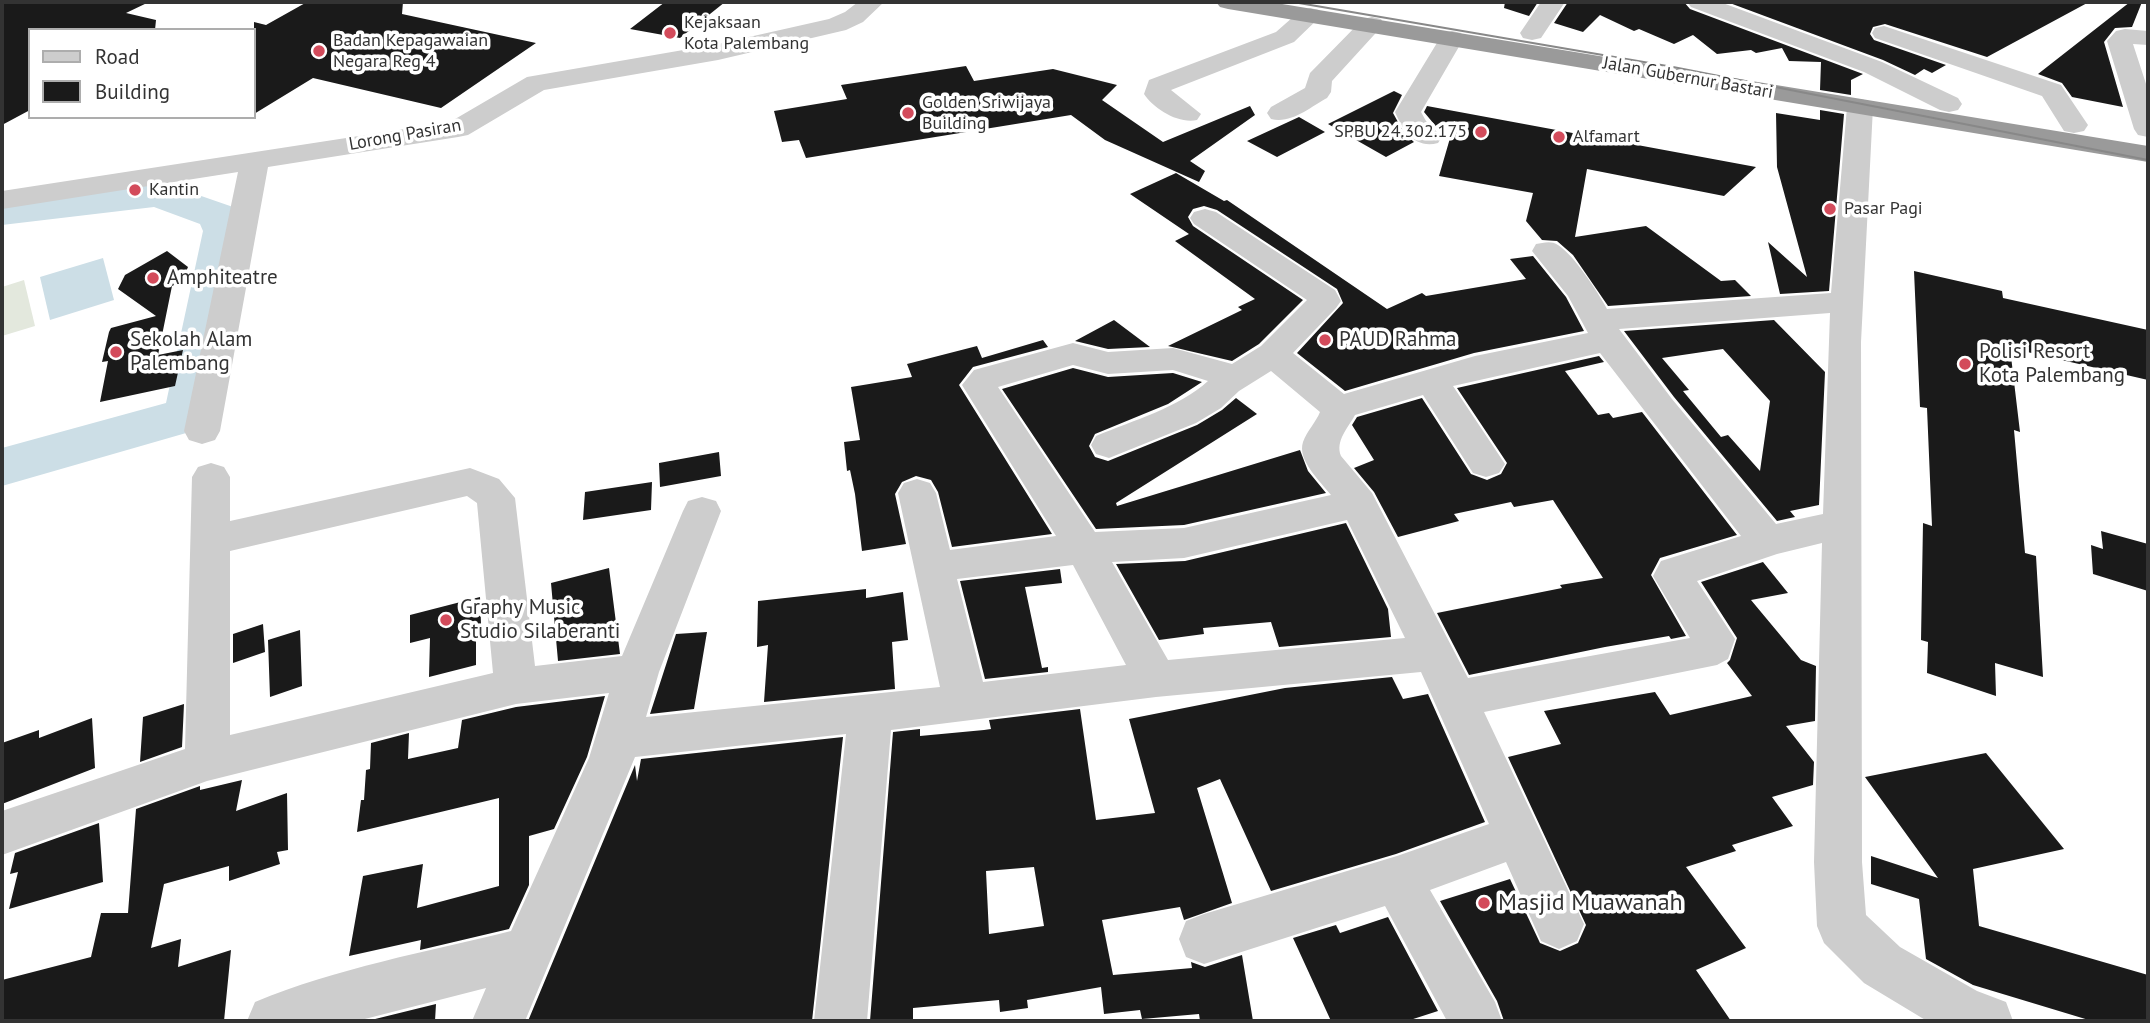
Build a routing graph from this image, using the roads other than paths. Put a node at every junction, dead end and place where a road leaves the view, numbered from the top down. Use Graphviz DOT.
graph roads {
  1 [pos="872,2"];
  2 [pos="1342,2"];
  3 [pos="1553,2"];
  4 [pos="1699,2"];
  5 [pos="1243,3"];
  6 [pos="1310,15"];
  7 [pos="1371,24"];
  8 [pos="1531,33"];
  9 [pos="1884,33"];
  10 [pos="1452,37"];
  11 [pos="2148,38"];
  12 [pos="1949,104"];
  13 [pos="1860,107"];
  14 [pos="1281,113"];
  15 [pos="1186,114"];
  16 [pos="2074,125"];
  17 [pos="2148,129"];
  18 [pos="1428,137"];
  19 [pos="2148,138"];
  20 [pos="2148,154"];
  21 [pos="256,159"];
  22 [pos="2,200"];
  23 [pos="1205,218"];
  24 [pos="1547,251"];
  25 [pos="1847,302"];
  26 [pos="1602,330"];
  27 [pos="1273,354"];
  28 [pos="1237,377"];
  29 [pos="1431,380"];
  30 [pos="1338,408"];
  31 [pos="202,431"];
  32 [pos="1109,444"];
  33 [pos="1486,464"];
  34 [pos="211,477"];
  35 [pos="917,493"];
  36 [pos="1358,503"];
  37 [pos="702,511"];
  38 [pos="1842,524"];
  39 [pos="211,540"];
  40 [pos="1764,542"];
  41 [pos="1084,548"];
  42 [pos="934,567"];
  43 [pos="1434,653"];
  44 [pos="637,671"];
  45 [pos="1156,680"];
  46 [pos="516,686"];
  47 [pos="1456,699"];
  48 [pos="965,703"];
  49 [pos="870,713"];
  50 [pos="618,739"];
  51 [pos="207,761"];
  52 [pos="2,833"];
  53 [pos="1518,836"];
  54 [pos="1397,879"];
  55 [pos="1559,924"];
  56 [pos="1203,939"];
  57 [pos="528,952"];
  58 [pos="274,1021"];
  59 [pos="498,1021"];
  60 [pos="841,1021"];
  61 [pos="1476,1021"];
  62 [pos="1987,1021"];
  1 -- 21 [label="street, Lorong Pasiran"];
  2 -- 8 [label="highway, Jalan Gubernur Bastari"];
  3 -- 8 [label="street"];
  4 -- 12 [label="street"];
  5 -- 6 [label="highway, Jalan Gubernur Bastari"];
  6 -- 7 [label="highway, Jalan Gubernur Bastari"];
  6 -- 15 [label="street"];
  7 -- 10 [label="highway, Jalan Gubernur Bastari"];
  7 -- 14 [label="street"];
  8 -- 12 [label="highway, Jalan Gubernur Bastari"];
  9 -- 16 [label="street"];
  10 -- 13 [label="highway, Jalan Gubernur Bastari"];
  10 -- 18 [label="street"];
  11 -- 17 [label="street"];
  12 -- 16 [label="highway, Jalan Gubernur Bastari"];
  13 -- 20 [label="highway, Jalan Gubernur Bastari"];
  13 -- 25 [label="street"];
  16 -- 19 [label="highway, Jalan Gubernur Bastari"];
  21 -- 22 [label="street, Lorong Pasiran"];
  21 -- 31 [label="street"];
  23 -- 27 [label="street"];
  24 -- 26 [label="street"];
  25 -- 26 [label="street"];
  25 -- 38 [label="street"];
  26 -- 29 [label="street"];
  26 -- 40 [label="street"];
  27 -- 28 [label="street"];
  27 -- 30 [label="street"];
  28 -- 32 [label="street"];
  28 -- 41 [label="street"];
  29 -- 30 [label="street"];
  29 -- 33 [label="street"];
  30 -- 36 [label="street"];
  34 -- 39 [label="street"];
  35 -- 42 [label="street"];
  36 -- 41 [label="street"];
  36 -- 43 [label="street"];
  37 -- 44 [label="street"];
  38 -- 40 [label="street"];
  38 -- 62 [label="street"];
  39 -- 46 [label="street"];
  39 -- 51 [label="street"];
  40 -- 47 [label="street"];
  41 -- 42 [label="street"];
  41 -- 45 [label="street"];
  42 -- 48 [label="street"];
  43 -- 45 [label="street"];
  43 -- 47 [label="street"];
  44 -- 46 [label="street"];
  44 -- 50 [label="street"];
  45 -- 48 [label="street"];
  46 -- 51 [label="street"];
  47 -- 53 [label="street"];
  48 -- 49 [label="street"];
  49 -- 50 [label="street"];
  49 -- 60 [label="street"];
  50 -- 57 [label="street"];
  51 -- 52 [label="street"];
  53 -- 54 [label="street"];
  53 -- 55 [label="street"];
  54 -- 56 [label="street"];
  54 -- 61 [label="street"];
  57 -- 58 [label="street"];
  57 -- 59 [label="street"];
}
